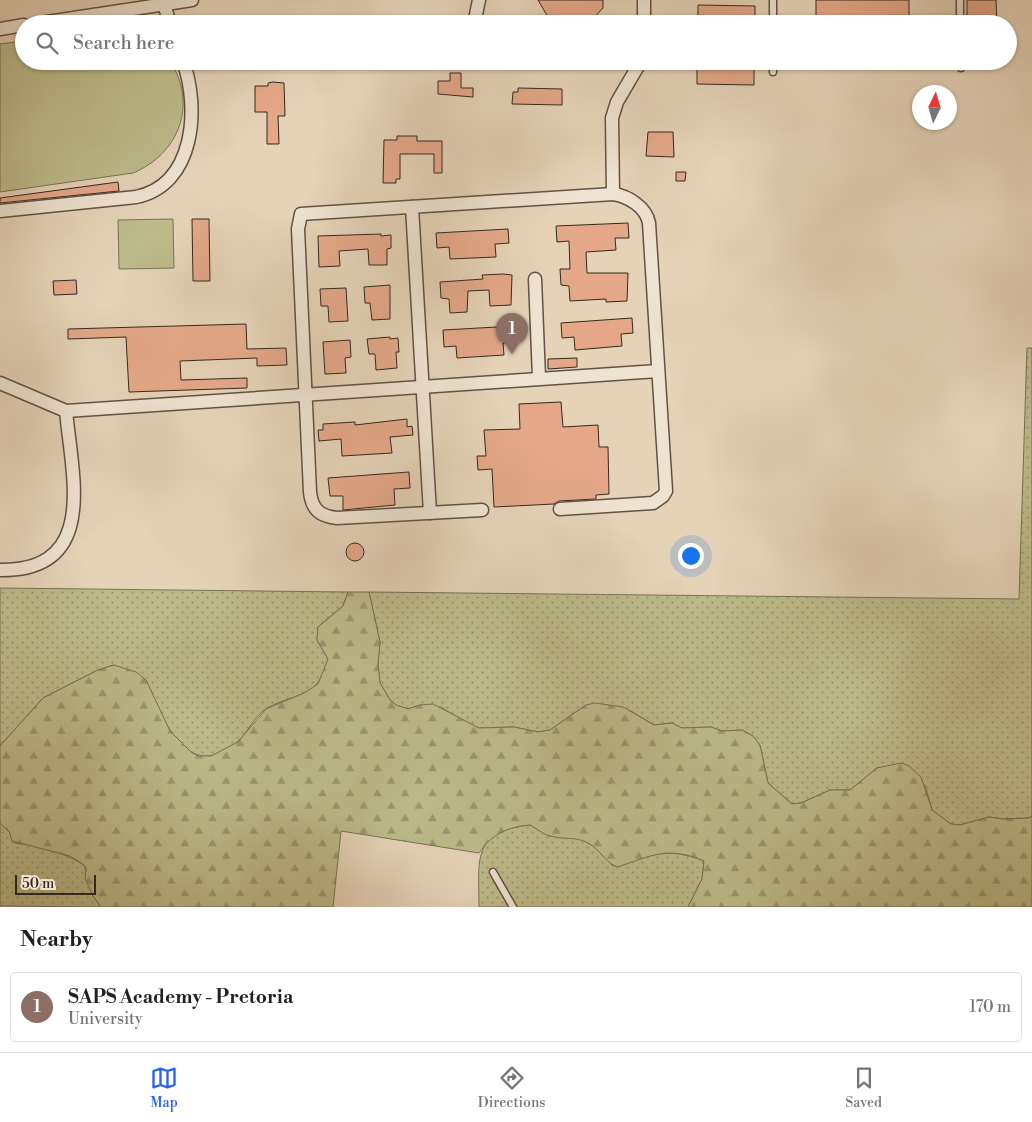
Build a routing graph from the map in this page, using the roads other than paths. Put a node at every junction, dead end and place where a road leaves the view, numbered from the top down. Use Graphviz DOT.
graph roads {
  1 [pos="192,0"];
  2 [pos="479,0"];
  3 [pos="644,0"];
  4 [pos="773,0"];
  5 [pos="960,0"];
  6 [pos="168,2"];
  7 [pos="89,15"];
  8 [pos="169,15"];
  9 [pos="476,15"];
  10 [pos="644,15"];
  11 [pos="773,15"];
  12 [pos="960,15"];
  13 [pos="15,26"];
  14 [pos="0,29"];
  15 [pos="185,70"];
  16 [pos="636,70"];
  17 [pos="614,194"];
  18 [pos="412,207"];
  19 [pos="0,211"];
  20 [pos="535,279"];
  21 [pos="658,371"];
  22 [pos="539,378"];
  23 [pos="0,383"];
  24 [pos="422,386"];
  25 [pos="306,394"];
  26 [pos="66,411"];
  27 [pos="482,510"];
  28 [pos="560,510"];
  29 [pos="430,513"];
  30 [pos="0,570"];
  31 [pos="493,872"];
  32 [pos="513,907"];
  1 -- 6 [label="street"];
  2 -- 9 [label="street"];
  3 -- 10 [label="street"];
  4 -- 11 [label="lane"];
  5 -- 12 [label="lane"];
  6 -- 7 [label="street"];
  6 -- 8 [label="street"];
  13 -- 14 [label="street"];
  15 -- 19 [label="street"];
  16 -- 17 [label="street"];
  17 -- 18 [label="street"];
  17 -- 21 [label="street"];
  18 -- 24 [label="street"];
  18 -- 25 [label="street"];
  20 -- 22 [label="street"];
  21 -- 22 [label="street"];
  21 -- 28 [label="street"];
  22 -- 24 [label="street"];
  23 -- 26 [label="street"];
  24 -- 25 [label="street"];
  24 -- 29 [label="street"];
  25 -- 26 [label="street"];
  25 -- 29 [label="street"];
  26 -- 30 [label="street"];
  27 -- 29 [label="street"];
  31 -- 32 [label="lane"];
}
